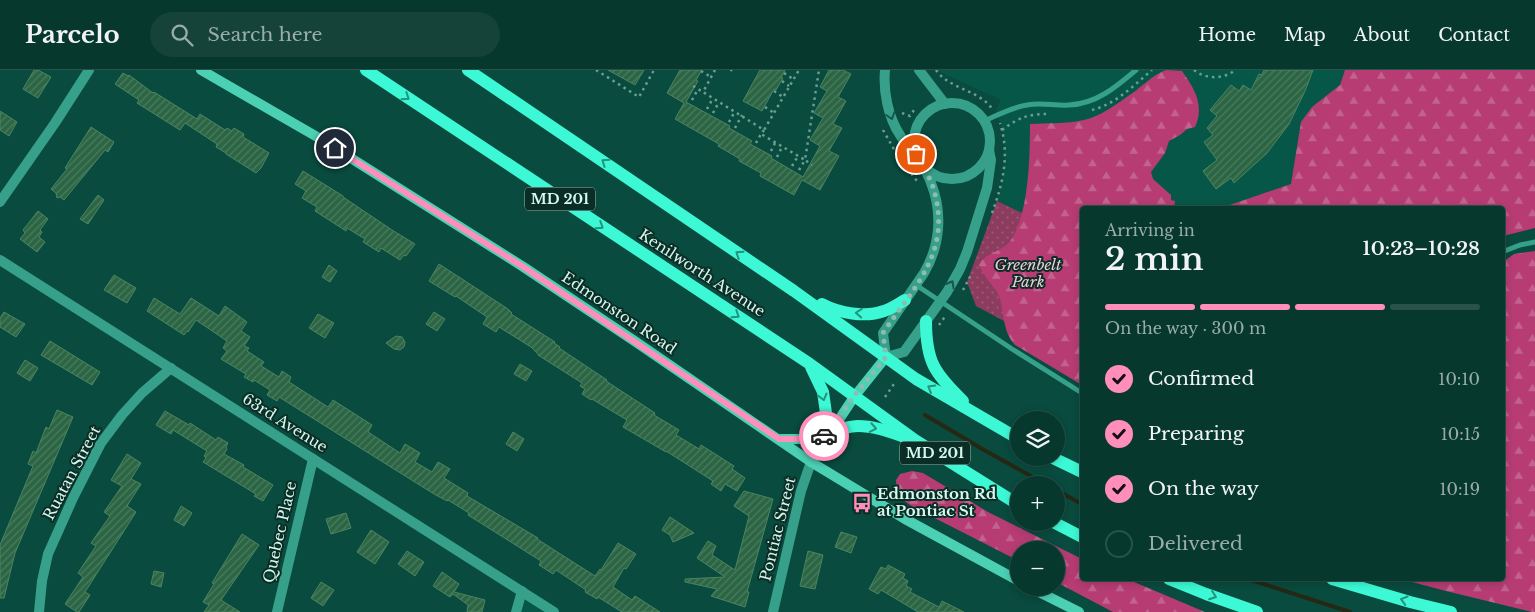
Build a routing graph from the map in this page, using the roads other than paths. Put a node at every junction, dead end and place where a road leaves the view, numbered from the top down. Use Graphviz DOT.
graph roads {
  1 [pos="89,70"];
  2 [pos="201,70"];
  3 [pos="366,70"];
  4 [pos="468,70"];
  5 [pos="885,70"];
  6 [pos="919,70"];
  7 [pos="1136,70"];
  8 [pos="945,104"];
  9 [pos="984,121"];
  10 [pos="989,150"];
  11 [pos="918,158"];
  12 [pos="0,202"];
  13 [pos="1535,242"];
  14 [pos="1505,251"];
  15 [pos="0,260"];
  16 [pos="916,285"];
  17 [pos="794,291"];
  18 [pos="905,300"];
  19 [pos="940,302"];
  20 [pos="926,321"];
  21 [pos="886,357"];
  22 [pos="810,364"];
  23 [pos="171,368"];
  24 [pos="1080,392"];
  25 [pos="854,396"];
  26 [pos="978,414"];
  27 [pos="829,433"];
  28 [pos="1010,434"];
  29 [pos="779,439"];
  30 [pos="915,440"];
  31 [pos="313,458"];
  32 [pos="811,462"];
  33 [pos="1065,464"];
  34 [pos="1080,471"];
  35 [pos="1010,499"];
  36 [pos="1065,528"];
  37 [pos="1080,536"];
  38 [pos="1010,576"];
  39 [pos="1175,581"];
  40 [pos="1339,581"];
  41 [pos="522,591"];
  42 [pos="1047,596"];
  43 [pos="39,612"];
  44 [pos="277,612"];
  45 [pos="516,612"];
  46 [pos="554,612"];
  47 [pos="773,612"];
  48 [pos="1079,612"];
  49 [pos="1256,612"];
  50 [pos="1451,612"];
  1 -- 12 [label="street"];
  2 -- 29 [label="street, Edmonston Road"];
  3 -- 22 [label="main road, Kenilworth Avenue / MD 201, one-way"];
  17 -- 4 [label="main road, one-way"];
  5 -- 11 [label="street, one-way"];
  6 -- 8 [label="street"];
  7 -- 9 [label="lane"];
  8 -- 9 [label="street"];
  8 -- 11 [label="street"];
  9 -- 10 [label="street"];
  10 -- 11 [label="street"];
  19 -- 10 [label="street, one-way"];
  11 -- 16 [label="street"];
  13 -- 14 [label="lane"];
  15 -- 23 [label="street, 63rd Avenue"];
  16 -- 18 [label="street"];
  16 -- 19 [label="lane"];
  18 -- 17 [label="main road, one-way"];
  17 -- 21 [label="main road"];
  18 -- 21 [label="street"];
  19 -- 20 [label="street"];
  19 -- 24 [label="lane"];
  20 -- 21 [label="street"];
  20 -- 26 [label="main road"];
  21 -- 25 [label="street, Pontiac Street"];
  26 -- 21 [label="main road, one-way"];
  22 -- 25 [label="main road, Kenilworth Avenue / MD 201"];
  22 -- 27 [label="main road, one-way"];
  23 -- 31 [label="street, 63rd Avenue"];
  23 -- 43 [label="street, Ruatan Street"];
  25 -- 27 [label="street, Pontiac Street"];
  25 -- 30 [label="main road, Kenilworth Avenue / MD 201"];
  26 -- 28 [label="main road"];
  27 -- 29 [label="street"];
  27 -- 30 [label="main road, one-way"];
  27 -- 32 [label="street, Pontiac Street"];
  29 -- 32 [label="street, Edmonston Road"];
  30 -- 35 [label="main road, Kenilworth Avenue / MD 201"];
  31 -- 41 [label="street, 63rd Avenue"];
  31 -- 44 [label="street, Quebec Place"];
  32 -- 38 [label="street, Edmonston Road"];
  32 -- 47 [label="street, Pontiac Street"];
  33 -- 34 [label="main road"];
  36 -- 37 [label="main road"];
  39 -- 49 [label="main road, one-way"];
  50 -- 40 [label="main road, one-way"];
  41 -- 45 [label="street"];
  41 -- 46 [label="street, 63rd Avenue"];
  42 -- 48 [label="street"];
}
